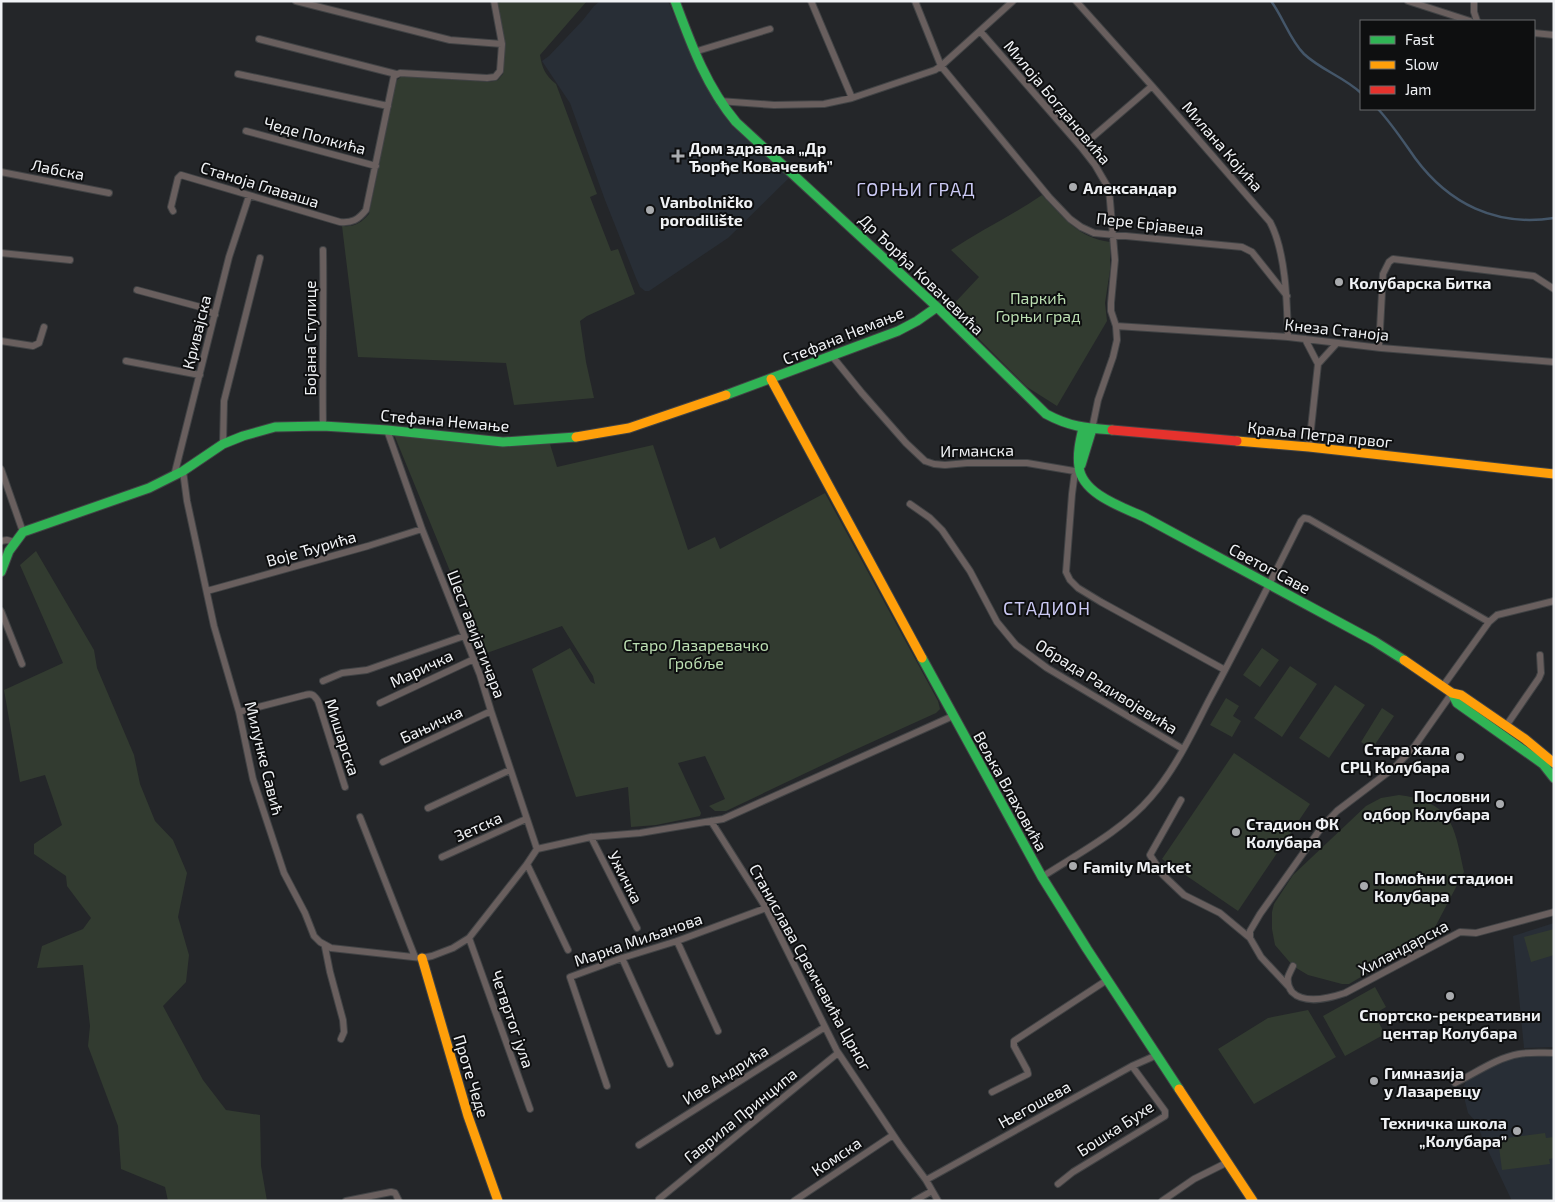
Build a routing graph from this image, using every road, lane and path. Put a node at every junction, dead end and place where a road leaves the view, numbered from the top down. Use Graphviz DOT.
graph roads {
  1 [pos="296,1"];
  2 [pos="494,1"];
  3 [pos="675,1"];
  4 [pos="811,1"];
  5 [pos="915,1"];
  6 [pos="1013,1"];
  7 [pos="1076,1"];
  8 [pos="1408,1"];
  9 [pos="1474,1"];
  10 [pos="1467,20"];
  11 [pos="1477,20"];
  12 [pos="770,29"];
  13 [pos="980,32"];
  14 [pos="1535,33"];
  15 [pos="1554,36"];
  16 [pos="259,39"];
  17 [pos="502,44"];
  18 [pos="694,52"];
  19 [pos="941,66"];
  20 [pos="238,74"];
  21 [pos="396,74"];
  22 [pos="1152,86"];
  23 [pos="852,98"];
  24 [pos="719,101"];
  25 [pos="388,106"];
  26 [pos="246,131"];
  27 [pos="1081,148"];
  28 [pos="376,166"];
  29 [pos="1,172"];
  30 [pos="109,193"];
  31 [pos="248,196"];
  32 [pos="173,211"];
  33 [pos="1112,234"];
  34 [pos="323,250"];
  35 [pos="1,253"];
  36 [pos="260,258"];
  37 [pos="70,260"];
  38 [pos="1554,289"];
  39 [pos="138,290"];
  40 [pos="1287,296"];
  41 [pos="937,307"];
  42 [pos="214,315"];
  43 [pos="1116,326"];
  44 [pos="44,327"];
  45 [pos="1288,337"];
  46 [pos="1305,339"];
  47 [pos="1,341"];
  48 [pos="1337,343"];
  49 [pos="1379,347"];
  50 [pos="832,356"];
  51 [pos="126,361"];
  52 [pos="1554,362"];
  53 [pos="1318,364"];
  54 [pos="200,375"];
  55 [pos="771,380"];
  56 [pos="323,426"];
  57 [pos="1083,428"];
  58 [pos="1092,429"];
  59 [pos="386,430"];
  60 [pos="224,444"];
  61 [pos="1309,448"];
  62 [pos="1,469"];
  63 [pos="1078,470"];
  64 [pos="183,471"];
  65 [pos="1554,474"];
  66 [pos="174,476"];
  67 [pos="910,504"];
  68 [pos="422,530"];
  69 [pos="24,532"];
  70 [pos="1,541"];
  71 [pos="14,542"];
  72 [pos="1,572"];
  73 [pos="1269,585"];
  74 [pos="207,591"];
  75 [pos="1554,601"];
  76 [pos="1,611"];
  77 [pos="1489,622"];
  78 [pos="464,636"];
  79 [pos="1540,655"];
  80 [pos="474,659"];
  81 [pos="22,664"];
  82 [pos="1225,670"];
  83 [pos="323,681"];
  84 [pos="1444,686"];
  85 [pos="1452,693"];
  86 [pos="380,702"];
  87 [pos="491,711"];
  88 [pos="239,712"];
  89 [pos="953,716"];
  90 [pos="1506,726"];
  91 [pos="1183,749"];
  92 [pos="382,762"];
  93 [pos="1554,763"];
  94 [pos="510,770"];
  95 [pos="1554,778"];
  96 [pos="345,787"];
  97 [pos="1181,800"];
  98 [pos="428,808"];
  99 [pos="360,817"];
  100 [pos="526,819"];
  101 [pos="711,821"];
  102 [pos="591,837"];
  103 [pos="537,850"];
  104 [pos="442,857"];
  105 [pos="527,864"];
  106 [pos="1042,877"];
  107 [pos="766,908"];
  108 [pos="1554,912"];
  109 [pos="637,928"];
  110 [pos="469,938"];
  111 [pos="1250,938"];
  112 [pos="677,941"];
  113 [pos="325,946"];
  114 [pos="568,950"];
  115 [pos="418,958"];
  116 [pos="622,958"];
  117 [pos="1293,966"];
  118 [pos="1107,980"];
  119 [pos="1288,987"];
  120 [pos="825,1027"];
  121 [pos="718,1031"];
  122 [pos="341,1039"];
  123 [pos="1554,1052"];
  124 [pos="838,1053"];
  125 [pos="1157,1054"];
  126 [pos="670,1064"];
  127 [pos="1132,1066"];
  128 [pos="1455,1083"];
  129 [pos="607,1086"];
  130 [pos="992,1092"];
  131 [pos="530,1109"];
  132 [pos="893,1135"];
  133 [pos="639,1144"];
  134 [pos="1228,1162"];
  135 [pos="926,1180"];
  136 [pos="1058,1184"];
  137 [pos="932,1191"];
  138 [pos="660,1199"];
  139 [pos="346,1201"];
  140 [pos="398,1201"];
  141 [pos="498,1201"];
  142 [pos="794,1201"];
  143 [pos="914,1201"];
  144 [pos="938,1201"];
  145 [pos="1162,1201"];
  146 [pos="1253,1201"];
  1 -- 17 [label="street"];
  2 -- 17 [label="street"];
  3 -- 18 [label="street, Др Ђорђа Ковачевића"];
  4 -- 23 [label="street"];
  5 -- 19 [label="street, Пере Ерјавеца"];
  6 -- 13 [label="street"];
  7 -- 22 [label="street, Милана Којића"];
  8 -- 10 [label="street"];
  9 -- 11 [label="street"];
  12 -- 18 [label="street"];
  13 -- 19 [label="street"];
  13 -- 27 [label="street, Милоја Богдановића"];
  14 -- 15 [label="street"];
  16 -- 21 [label="street"];
  17 -- 21 [label="street"];
  18 -- 24 [label="street, Др Ђорђа Ковачевића"];
  19 -- 23 [label="street"];
  19 -- 33 [label="street, Пере Ерјавеца"];
  20 -- 25 [label="street"];
  21 -- 25 [label="street"];
  22 -- 27 [label="street"];
  22 -- 40 [label="street, Милана Којића"];
  23 -- 24 [label="street"];
  24 -- 41 [label="street, Др Ђорђа Ковачевића"];
  25 -- 28 [label="street"];
  26 -- 28 [label="street, Чеде Полкића"];
  27 -- 33 [label="street, Милоја Богдановића"];
  28 -- 31 [label="street, Станоја Главаша"];
  29 -- 30 [label="street, Лабска"];
  31 -- 32 [label="street, Станоја Главаша"];
  31 -- 42 [label="street, Кривајска"];
  33 -- 40 [label="street, Пере Ерјавеца"];
  33 -- 43 [label="street, Милоја Богдановића"];
  34 -- 56 [label="street, Бојана Ступице"];
  35 -- 37 [label="street"];
  36 -- 60 [label="street"];
  38 -- 49 [label="street"];
  39 -- 42 [label="street"];
  40 -- 45 [label="street, Милана Којића"];
  41 -- 50 [label="street, Стефана Немање"];
  41 -- 57 [label="street, Др Ђорђа Ковачевића"];
  42 -- 54 [label="street, Кривајска"];
  43 -- 45 [label="street, Кнеза Станоја"];
  43 -- 58 [label="street, Милоја Богдановића"];
  44 -- 47 [label="street"];
  45 -- 46 [label="street, Кнеза Станоја"];
  46 -- 48 [label="street, Кнеза Станоја"];
  46 -- 53 [label="street"];
  48 -- 49 [label="street, Кнеза Станоја"];
  48 -- 53 [label="street"];
  49 -- 52 [label="street, Кнеза Станоја"];
  50 -- 55 [label="street, Стефана Немање"];
  50 -- 63 [label="street, Игманска"];
  51 -- 54 [label="street"];
  53 -- 61 [label="street"];
  54 -- 66 [label="street, Кривајска"];
  55 -- 59 [label="street, Стефана Немање"];
  55 -- 89 [label="street, Вељка Влаховића"];
  56 -- 59 [label="street, Стефана Немање"];
  56 -- 60 [label="street, Стефана Немање"];
  57 -- 58 [label="street, Краља Петра првог"];
  57 -- 63 [label="street"];
  58 -- 61 [label="street, Краља Петра првог"];
  58 -- 63 [label="street"];
  59 -- 68 [label="street, Шест авијатичара"];
  60 -- 64 [label="street, Стефана Немање"];
  61 -- 65 [label="street, Краља Петра првог"];
  62 -- 69 [label="street"];
  63 -- 73 [label="street, Светог Саве"];
  63 -- 82 [label="street"];
  64 -- 66 [label="street, Стефана Немање"];
  64 -- 74 [label="street, Милунке Савић"];
  66 -- 69 [label="street, Стефана Немање"];
  67 -- 91 [label="street, Обрада Радивојевића"];
  68 -- 74 [label="street, Воје Ђурића"];
  68 -- 78 [label="street, Шест авијатичара"];
  69 -- 71 [label="street, Стефана Немање"];
  70 -- 71 [label="street"];
  71 -- 72 [label="street, Стефана Немање"];
  73 -- 77 [label="street, Обрада Радивојевића"];
  73 -- 82 [label="street, Обрада Радивојевића"];
  73 -- 84 [label="street, Светог Саве"];
  74 -- 88 [label="street, Милунке Савић"];
  75 -- 77 [label="street"];
  76 -- 81 [label="street"];
  77 -- 84 [label="street"];
  78 -- 80 [label="street, Шест авијатичара"];
  78 -- 83 [label="street"];
  79 -- 90 [label="street"];
  80 -- 86 [label="street, Маричка"];
  80 -- 87 [label="street, Шест авијатичара"];
  82 -- 91 [label="street, Обрада Радивојевића"];
  84 -- 85 [label="street, Светог Саве"];
  85 -- 90 [label="street, Светог Саве"];
  85 -- 95 [label="street, Светог Саве"];
  85 -- 111 [label="street"];
  87 -- 92 [label="street, Бањичка"];
  87 -- 94 [label="street, Шест авијатичара"];
  88 -- 96 [label="street, Мишарска"];
  88 -- 113 [label="street, Милунке Савић"];
  89 -- 101 [label="street"];
  89 -- 106 [label="street, Вељка Влаховића"];
  90 -- 93 [label="street, Светог Саве"];
  91 -- 106 [label="street, Обрада Радивојевића"];
  94 -- 98 [label="street"];
  94 -- 100 [label="street, Шест авијатичара"];
  97 -- 111 [label="street"];
  99 -- 115 [label="street"];
  100 -- 103 [label="street, Шест авијатичара"];
  100 -- 104 [label="street, Зетска"];
  101 -- 102 [label="street"];
  101 -- 107 [label="street, Станислава Сремчевића Црног"];
  102 -- 103 [label="street"];
  102 -- 109 [label="street, Ужичка"];
  103 -- 105 [label="street"];
  105 -- 110 [label="street"];
  105 -- 114 [label="street"];
  106 -- 118 [label="street, Вељка Влаховића"];
  107 -- 112 [label="street, Марка Миљанова"];
  107 -- 120 [label="street, Станислава Сремчевића Црног"];
  108 -- 119 [label="street, Хиландарска"];
  110 -- 115 [label="street"];
  110 -- 131 [label="street, Четвртог јула"];
  111 -- 119 [label="street"];
  112 -- 116 [label="street, Марка Миљанова"];
  112 -- 121 [label="street"];
  113 -- 115 [label="street"];
  113 -- 122 [label="street"];
  115 -- 141 [label="street, Проте Чеде"];
  116 -- 126 [label="street"];
  116 -- 129 [label="street, Марка Миљанова"];
  117 -- 119 [label="street"];
  118 -- 125 [label="street, Вељка Влаховића"];
  118 -- 130 [label="street"];
  120 -- 124 [label="street, Станислава Сремчевића Црног"];
  120 -- 133 [label="street, Иве Андрића"];
  123 -- 128 [label="street"];
  124 -- 132 [label="street, Станислава Сремчевића Црног"];
  124 -- 138 [label="street, Гаврила Принципа"];
  125 -- 127 [label="street, Његошева"];
  125 -- 134 [label="street, Вељка Влаховића"];
  127 -- 135 [label="street, Његошева"];
  127 -- 136 [label="street, Бошка Бухе"];
  132 -- 135 [label="street, Станислава Сремчевића Црног"];
  132 -- 142 [label="street, Комска"];
  134 -- 145 [label="street"];
  134 -- 146 [label="street, Вељка Влаховића"];
  135 -- 137 [label="street, Станислава Сремчевића Црног"];
  137 -- 143 [label="street"];
  137 -- 144 [label="street, Станислава Сремчевића Црног"];
  139 -- 140 [label="street"];
}
